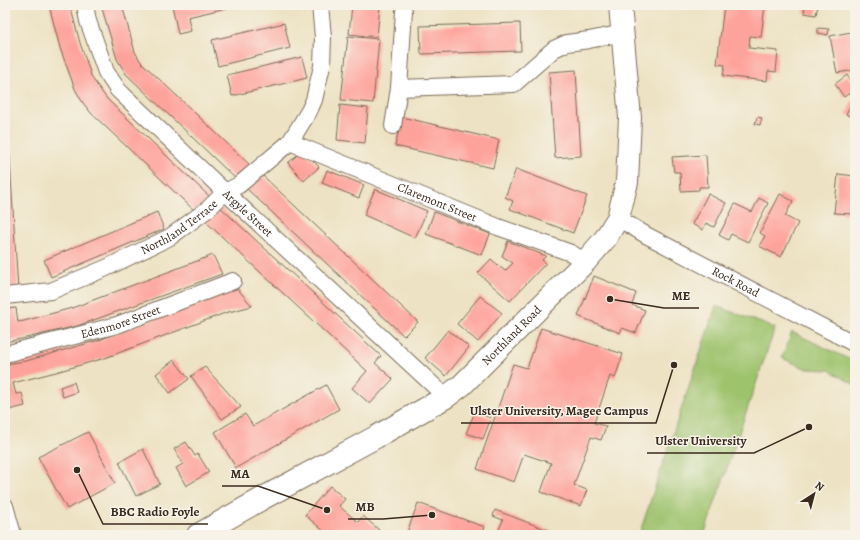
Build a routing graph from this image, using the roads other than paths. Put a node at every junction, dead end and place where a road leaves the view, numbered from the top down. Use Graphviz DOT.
graph roads {
  1 [pos="85,5"];
  2 [pos="320,5"];
  3 [pos="620,5"];
  4 [pos="404,11"];
  5 [pos="623,33"];
  6 [pos="399,88"];
  7 [pos="393,126"];
  8 [pos="290,142"];
  9 [pos="225,192"];
  10 [pos="618,218"];
  11 [pos="585,262"];
  12 [pos="232,281"];
  13 [pos="5,296"];
  14 [pos="855,344"];
  15 [pos="5,354"];
  16 [pos="446,397"];
  17 [pos="6,515"];
  18 [pos="13,535"];
  19 [pos="198,535"];
  1 -- 9 [label="street, Argyle Street"];
  2 -- 8 [label="street, Northland Terrace"];
  3 -- 5 [label="main road, Northland Road"];
  4 -- 6 [label="street"];
  5 -- 6 [label="street"];
  5 -- 10 [label="main road, Northland Road"];
  6 -- 7 [label="street"];
  8 -- 9 [label="street, Northland Terrace"];
  8 -- 11 [label="street, Claremont Street"];
  9 -- 13 [label="street, Northland Terrace"];
  9 -- 16 [label="street, Argyle Street"];
  10 -- 11 [label="main road, Northland Road"];
  10 -- 14 [label="street, Rock Road"];
  11 -- 16 [label="main road, Northland Road"];
  12 -- 15 [label="street, Edenmore Street"];
  16 -- 19 [label="main road, Northland Road"];
  17 -- 18 [label="street"];
}
